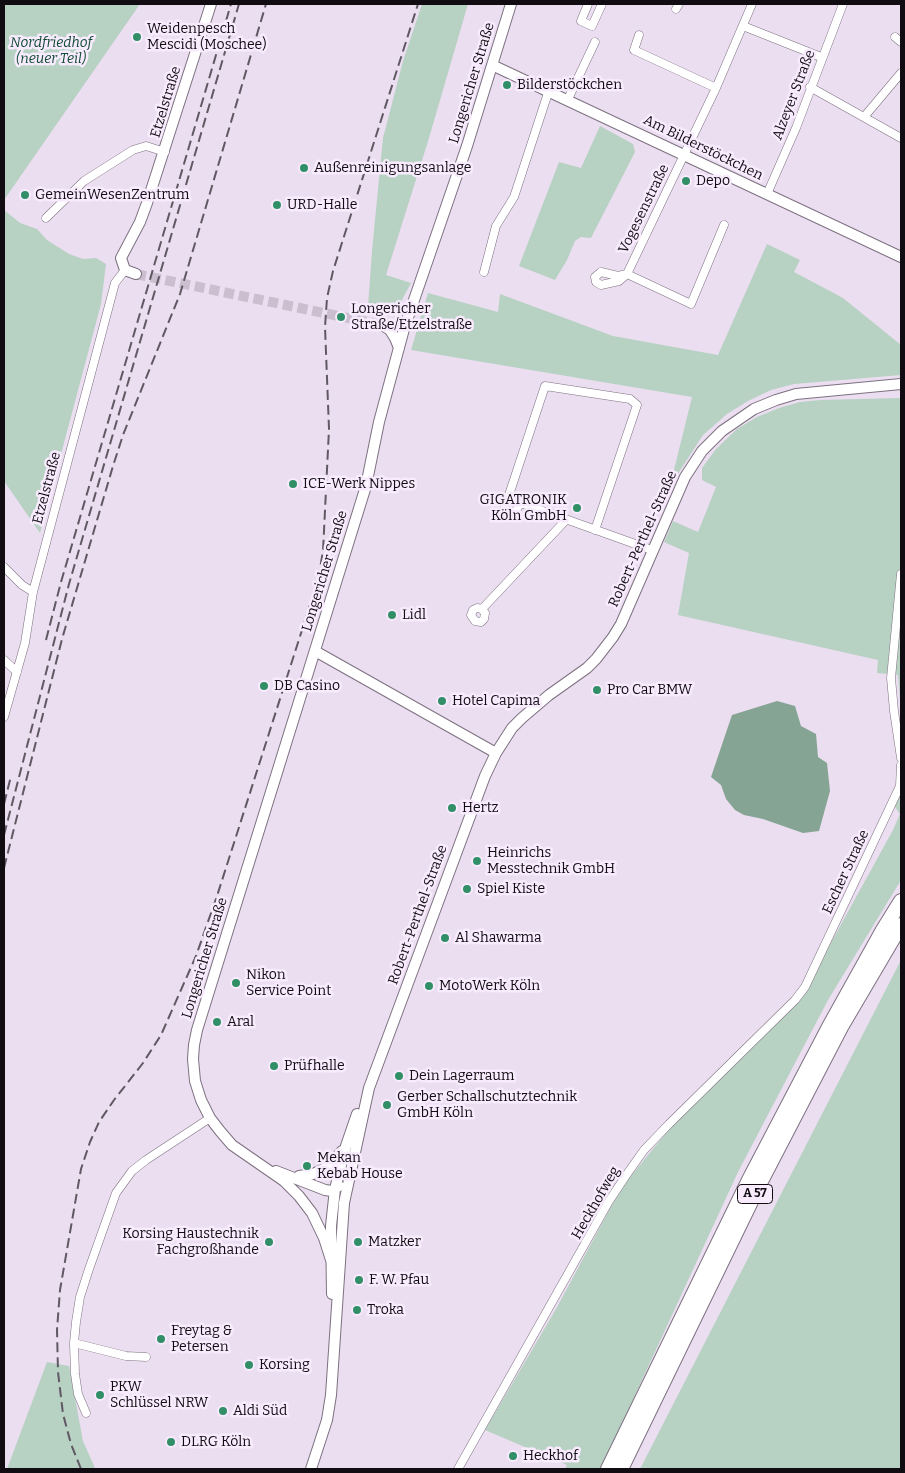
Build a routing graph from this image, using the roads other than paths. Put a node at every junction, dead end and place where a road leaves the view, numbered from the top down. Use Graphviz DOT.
graph roads {
  1 [pos="211,4"];
  2 [pos="511,4"];
  3 [pos="588,4"];
  4 [pos="602,4"];
  5 [pos="752,4"];
  6 [pos="843,4"];
  7 [pos="744,26"];
  8 [pos="639,35"];
  9 [pos="595,42"];
  10 [pos="822,57"];
  11 [pos="492,65"];
  12 [pos="901,73"];
  13 [pos="810,87"];
  14 [pos="716,88"];
  15 [pos="548,90"];
  16 [pos="568,99"];
  17 [pos="864,117"];
  18 [pos="901,138"];
  19 [pos="165,152"];
  20 [pos="684,155"];
  21 [pos="767,194"];
  22 [pos="46,218"];
  23 [pos="724,225"];
  24 [pos="901,257"];
  25 [pos="125,270"];
  26 [pos="484,272"];
  27 [pos="136,274"];
  28 [pos="404,329"];
  29 [pos="399,348"];
  30 [pos="901,384"];
  31 [pos="847,389"];
  32 [pos="901,390"];
  33 [pos="509,499"];
  34 [pos="520,503"];
  35 [pos="566,520"];
  36 [pos="595,530"];
  37 [pos="652,550"];
  38 [pos="4,567"];
  39 [pos="901,574"];
  40 [pos="33,592"];
  41 [pos="482,609"];
  42 [pos="315,651"];
  43 [pos="4,660"];
  44 [pos="16,672"];
  45 [pos="4,716"];
  46 [pos="496,753"];
  47 [pos="901,758"];
  48 [pos="901,765"];
  49 [pos="901,901"];
  50 [pos="901,925"];
  51 [pos="805,987"];
  52 [pos="369,1088"];
  53 [pos="210,1118"];
  54 [pos="346,1146"];
  55 [pos="261,1165"];
  56 [pos="294,1176"];
  57 [pos="350,1176"];
  58 [pos="335,1189"];
  59 [pos="344,1203"];
  60 [pos="331,1260"];
  61 [pos="74,1343"];
  62 [pos="146,1357"];
  63 [pos="334,1363"];
  64 [pos="86,1413"];
  65 [pos="311,1469"];
  66 [pos="458,1469"];
  67 [pos="608,1469"];
  68 [pos="621,1469"];
  1 -- 19 [label="street, Etzelstraße"];
  2 -- 11 [label="street, Longericher Straße"];
  3 -- 4 [label="street"];
  5 -- 7 [label="street, Vogesenstraße"];
  6 -- 10 [label="street, Alzeyer Straße"];
  7 -- 10 [label="street"];
  7 -- 14 [label="street, Vogesenstraße"];
  8 -- 14 [label="street"];
  9 -- 16 [label="street"];
  10 -- 13 [label="street, Alzeyer Straße"];
  11 -- 15 [label="street, Am Bilderstöckchen"];
  11 -- 28 [label="street, Longericher Straße"];
  12 -- 17 [label="street"];
  13 -- 17 [label="street"];
  13 -- 21 [label="street, Alzeyer Straße"];
  14 -- 20 [label="street, Vogesenstraße"];
  15 -- 16 [label="street, Am Bilderstöckchen"];
  15 -- 26 [label="street"];
  16 -- 20 [label="street, Am Bilderstöckchen"];
  17 -- 18 [label="street"];
  19 -- 22 [label="street, Etzelstraße"];
  19 -- 25 [label="street, Etzelstraße"];
  20 -- 21 [label="street, Am Bilderstöckchen"];
  20 -- 23 [label="street, Vogesenstraße"];
  21 -- 24 [label="street, Am Bilderstöckchen"];
  25 -- 27 [label="street"];
  25 -- 40 [label="street, Etzelstraße"];
  28 -- 29 [label="street, Longericher Straße"];
  28 -- 29 [label="street"];
  29 -- 42 [label="street, Longericher Straße"];
  30 -- 31 [label="street, Robert-Perthel-Straße"];
  31 -- 32 [label="street, Robert-Perthel-Straße"];
  31 -- 37 [label="street, Robert-Perthel-Straße"];
  33 -- 34 [label="street"];
  33 -- 34 [label="street"];
  33 -- 36 [label="street"];
  34 -- 35 [label="street"];
  35 -- 36 [label="street"];
  35 -- 41 [label="street"];
  36 -- 37 [label="street"];
  37 -- 46 [label="street, Robert-Perthel-Straße"];
  38 -- 40 [label="street"];
  39 -- 47 [label="street"];
  40 -- 44 [label="street, Etzelstraße"];
  42 -- 46 [label="street"];
  42 -- 53 [label="street, Longericher Straße"];
  43 -- 44 [label="street"];
  44 -- 45 [label="street, Etzelstraße"];
  46 -- 52 [label="street, Robert-Perthel-Straße"];
  48 -- 51 [label="street, Escher Straße"];
  49 -- 67 [label="highway, A 57"];
  50 -- 68 [label="highway, A 57"];
  51 -- 66 [label="street, Heckhofweg"];
  52 -- 54 [label="street, Robert-Perthel-Straße"];
  52 -- 57 [label="street, Robert-Perthel-Straße"];
  53 -- 55 [label="street, Longericher Straße"];
  53 -- 61 [label="street"];
  54 -- 56 [label="street"];
  54 -- 58 [label="street, Robert-Perthel-Straße"];
  55 -- 56 [label="street, Longericher Straße"];
  55 -- 60 [label="street, Longericher Straße"];
  56 -- 58 [label="street, Longericher Straße"];
  57 -- 58 [label="street"];
  57 -- 59 [label="street, Robert-Perthel-Straße"];
  58 -- 59 [label="street"];
  58 -- 60 [label="street, Robert-Perthel-Straße"];
  59 -- 63 [label="street, Robert-Perthel-Straße"];
  60 -- 63 [label="street, Robert-Perthel-Straße"];
  61 -- 62 [label="street"];
  61 -- 64 [label="street"];
  63 -- 65 [label="street, Robert-Perthel-Straße"];
}
